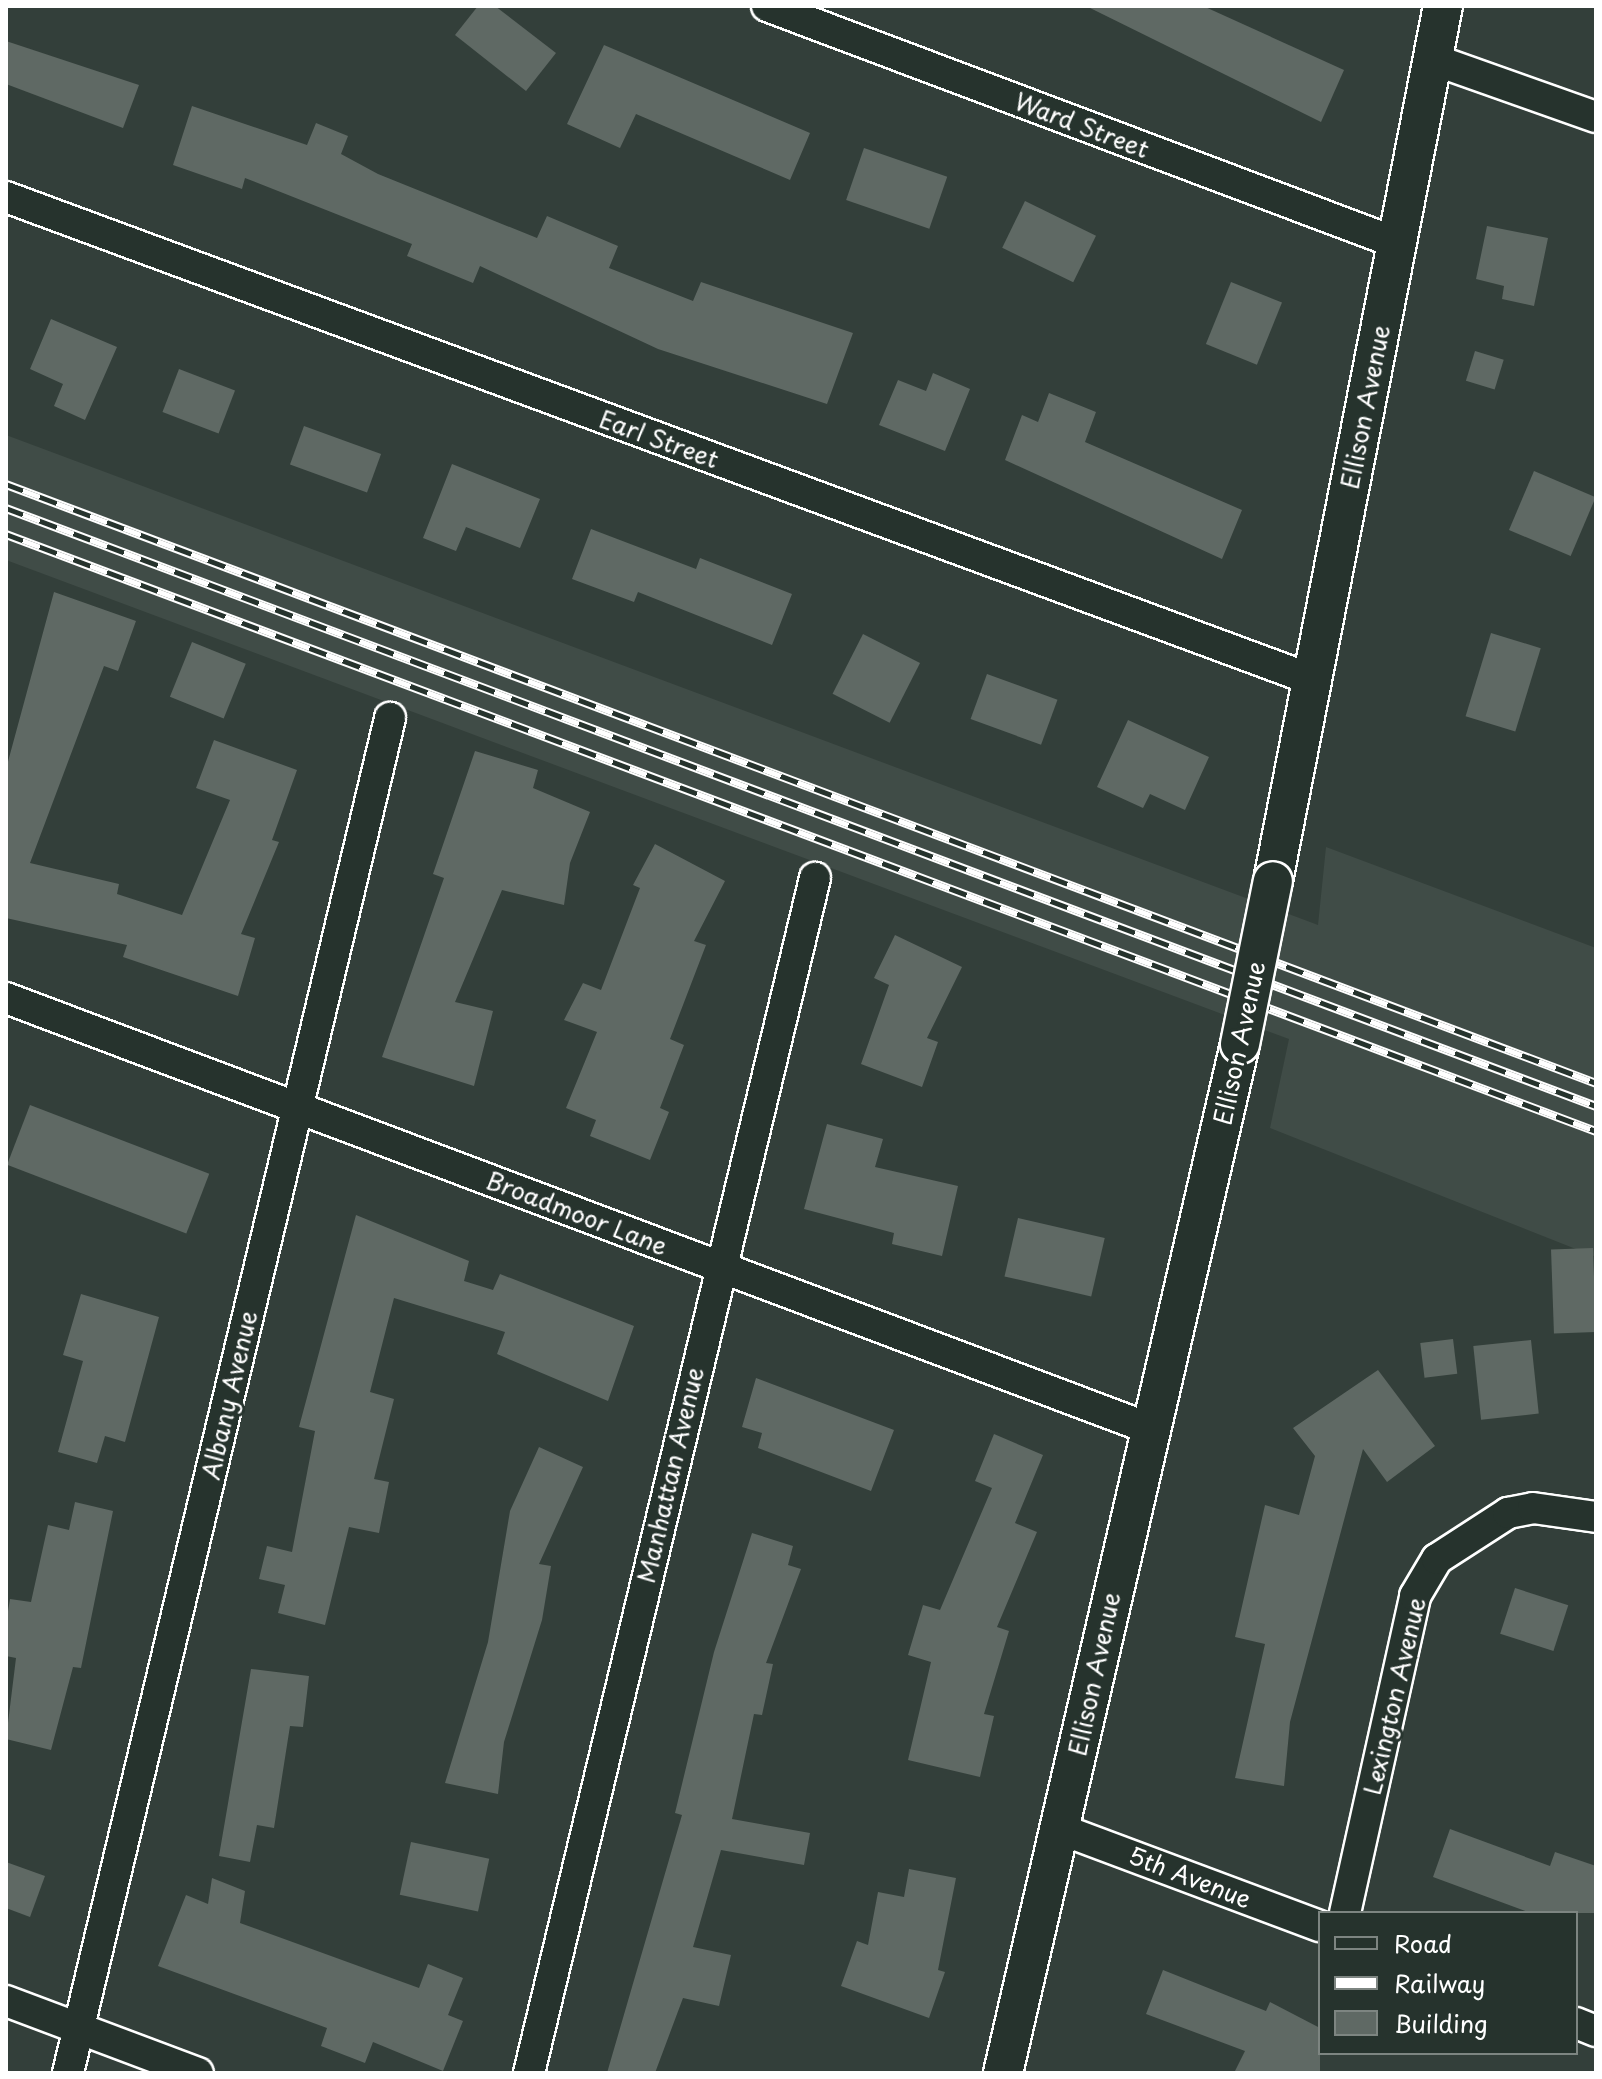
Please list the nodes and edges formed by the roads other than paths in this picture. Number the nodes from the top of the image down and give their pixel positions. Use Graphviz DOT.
graph roads {
  1 [pos="767,6"];
  2 [pos="1443,6"];
  3 [pos="1432,59"];
  4 [pos="1596,117"];
  5 [pos="6,197"];
  6 [pos="1397,243"];
  7 [pos="1313,680"];
  8 [pos="390,718"];
  9 [pos="815,878"];
  10 [pos="6,998"];
  11 [pos="297,1108"];
  12 [pos="720,1267"];
  13 [pos="1148,1428"];
  14 [pos="1596,1517"];
  15 [pos="1060,1829"];
  16 [pos="1345,1911"];
  17 [pos="1318,1925"];
  18 [pos="6,2001"];
  19 [pos="79,2028"];
  20 [pos="68,2073"];
  21 [pos="198,2073"];
  22 [pos="529,2073"];
  23 [pos="1003,2073"];
  1 -- 6 [label="street, Ward Street"];
  2 -- 3 [label="street, Ellison Avenue"];
  3 -- 4 [label="street"];
  3 -- 6 [label="street, Ellison Avenue"];
  5 -- 7 [label="street, Earl Street"];
  6 -- 7 [label="street, Ellison Avenue"];
  7 -- 13 [label="street, Ellison Avenue, bridge"];
  8 -- 11 [label="street, Albany Avenue"];
  9 -- 12 [label="street, Manhattan Avenue"];
  10 -- 11 [label="street, Broadmoor Lane"];
  11 -- 12 [label="street, Broadmoor Lane"];
  11 -- 19 [label="street, Albany Avenue"];
  12 -- 13 [label="street, Broadmoor Lane"];
  12 -- 22 [label="street, Manhattan Avenue"];
  13 -- 15 [label="street, Ellison Avenue"];
  14 -- 16 [label="street, Lexington Avenue"];
  15 -- 17 [label="street, 5th Avenue"];
  15 -- 23 [label="street, Ellison Avenue"];
  18 -- 19 [label="street"];
  19 -- 20 [label="street, Albany Avenue"];
  19 -- 21 [label="street"];
}
